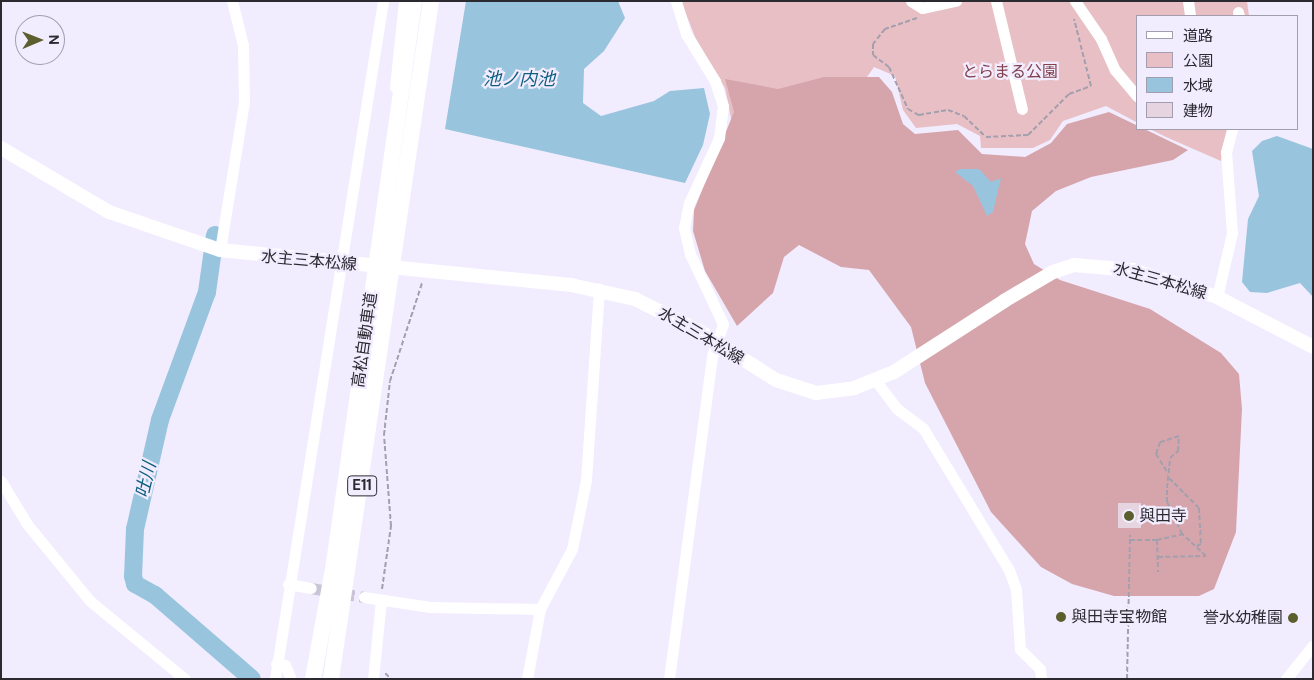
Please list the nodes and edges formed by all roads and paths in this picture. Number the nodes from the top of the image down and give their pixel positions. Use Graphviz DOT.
graph roads {
  1 [pos="232,1"];
  2 [pos="383,1"];
  3 [pos="404,1"];
  4 [pos="414,1"];
  5 [pos="431,1"];
  6 [pos="439,1"];
  7 [pos="676,1"];
  8 [pos="912,1"];
  9 [pos="956,1"];
  10 [pos="996,1"];
  11 [pos="1188,1"];
  12 [pos="1073,6"];
  13 [pos="922,8"];
  14 [pos="1190,15"];
  15 [pos="1136,96"];
  16 [pos="1022,109"];
  17 [pos="1232,130"];
  18 [pos="400,140"];
  19 [pos="1,148"];
  20 [pos="220,250"];
  21 [pos="341,263"];
  22 [pos="426,271"];
  23 [pos="599,288"];
  24 [pos="380,292"];
  25 [pos="1217,297"];
  26 [pos="717,344"];
  27 [pos="1313,347"];
  28 [pos="876,381"];
  29 [pos="1168,473"];
  30 [pos="1169,478"];
  31 [pos="1,481"];
  32 [pos="1182,534"];
  33 [pos="1130,535"];
  34 [pos="1130,540"];
  35 [pos="1157,540"];
  36 [pos="1195,548"];
  37 [pos="1158,557"];
  38 [pos="1158,572"];
  39 [pos="288,584"];
  40 [pos="311,588"];
  41 [pos="364,597"];
  42 [pos="381,600"];
  43 [pos="540,609"];
  44 [pos="1313,645"];
  45 [pos="276,664"];
  46 [pos="314,675"];
  47 [pos="185,679"];
  48 [pos="275,679"];
  49 [pos="290,679"];
  50 [pos="331,679"];
  51 [pos="373,679"];
  52 [pos="528,679"];
  53 [pos="669,679"];
  54 [pos="1041,679"];
  55 [pos="1127,679"];
  56 [pos="1286,679"];
  1 -- 20 [label="street"];
  2 -- 21 [label="street"];
  3 -- 18 [label="street"];
  4 -- 18 [label="highway, 高松自動車道 / E11"];
  5 -- 18 [label="highway, 高松自動車道 / E11"];
  6 -- 18 [label="street"];
  7 -- 26 [label="street"];
  8 -- 13 [label="street"];
  9 -- 13 [label="street"];
  10 -- 16 [label="street"];
  11 -- 14 [label="street"];
  12 -- 13 [label="path"];
  12 -- 15 [label="street"];
  17 -- 25 [label="street"];
  18 -- 24 [label="highway, 高松自動車道 / E11"];
  19 -- 20 [label="main road, 水主三本松線"];
  20 -- 21 [label="main road, 水主三本松線"];
  21 -- 22 [label="main road, 水主三本松線"];
  21 -- 39 [label="street"];
  22 -- 23 [label="main road, 水主三本松線"];
  22 -- 42 [label="path"];
  23 -- 26 [label="main road, 水主三本松線"];
  23 -- 43 [label="street"];
  24 -- 46 [label="highway, 高松自動車道 / E11"];
  24 -- 50 [label="highway, 高松自動車道 / E11"];
  25 -- 27 [label="main road, 水主三本松線"];
  25 -- 28 [label="main road, 水主三本松線"];
  26 -- 28 [label="main road, 水主三本松線"];
  26 -- 53 [label="street"];
  28 -- 54 [label="street"];
  29 -- 29 [label="path"];
  29 -- 30 [label="path"];
  30 -- 32 [label="path"];
  30 -- 36 [label="path"];
  31 -- 47 [label="street"];
  32 -- 35 [label="path"];
  32 -- 36 [label="path"];
  33 -- 34 [label="path"];
  34 -- 35 [label="path"];
  34 -- 55 [label="path"];
  35 -- 37 [label="path"];
  36 -- 37 [label="path"];
  37 -- 38 [label="path"];
  39 -- 40 [label="street"];
  39 -- 45 [label="street"];
  41 -- 42 [label="street"];
  42 -- 43 [label="street"];
  42 -- 51 [label="street"];
  43 -- 52 [label="street"];
  44 -- 56 [label="street"];
  45 -- 48 [label="street"];
  45 -- 49 [label="street"];
}
